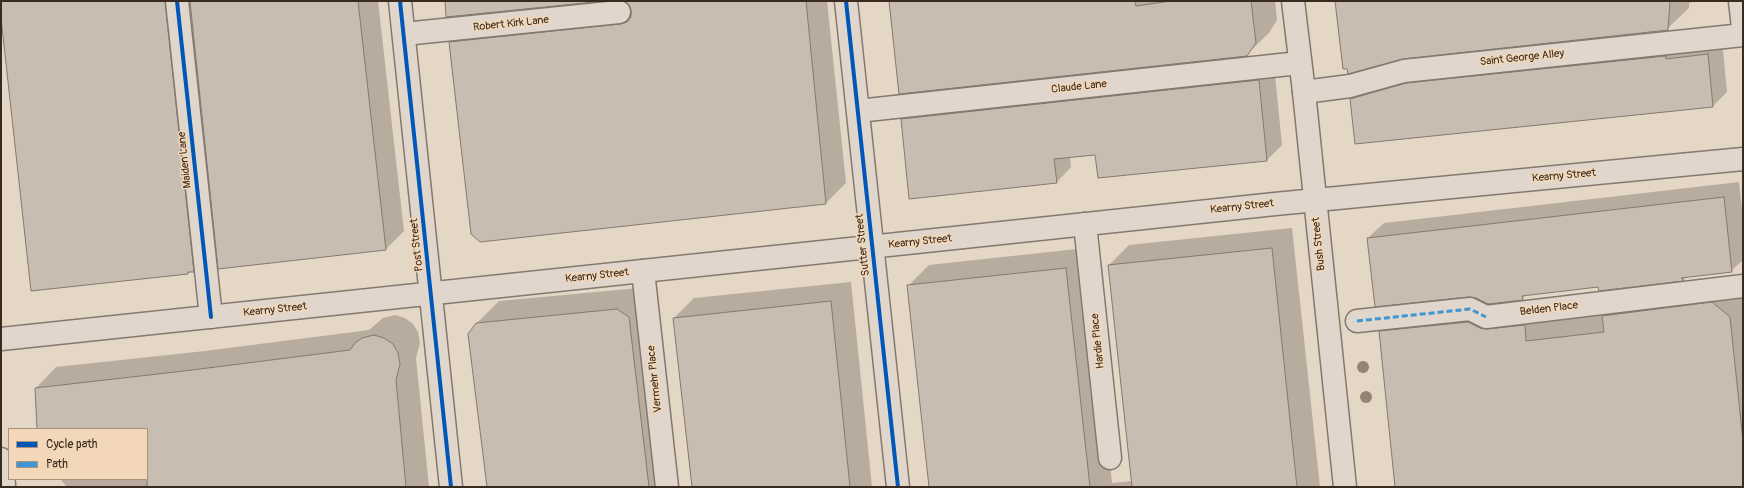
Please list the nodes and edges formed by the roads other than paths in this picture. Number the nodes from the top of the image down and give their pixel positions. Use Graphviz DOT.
graph roads {
  1 [pos="177,1"];
  2 [pos="400,1"];
  3 [pos="846,1"];
  4 [pos="1293,1"];
  5 [pos="1740,1"];
  6 [pos="619,12"];
  7 [pos="1743,28"];
  8 [pos="404,34"];
  9 [pos="1743,35"];
  10 [pos="1299,63"];
  11 [pos="1304,92"];
  12 [pos="858,111"];
  13 [pos="1743,159"];
  14 [pos="1314,200"];
  15 [pos="1085,224"];
  16 [pos="872,246"];
  17 [pos="643,271"];
  18 [pos="1743,286"];
  19 [pos="431,294"];
  20 [pos="211,317"];
  21 [pos="1357,321"];
  22 [pos="1,339"];
  23 [pos="1110,458"];
  24 [pos="1,459"];
  25 [pos="4,484"];
  26 [pos="451,487"];
  27 [pos="667,487"];
  28 [pos="898,487"];
  29 [pos="1346,487"];
  1 -- 20 [label="main road, Maiden Lane"];
  2 -- 8 [label="main road, Post Street"];
  3 -- 12 [label="main road, Sutter Street"];
  4 -- 10 [label="main road, Bush Street"];
  5 -- 7 [label="main road"];
  6 -- 8 [label="main road, Robert Kirk Lane"];
  8 -- 19 [label="main road, Post Street"];
  9 -- 11 [label="main road, Saint George Alley"];
  10 -- 11 [label="main road, Bush Street"];
  10 -- 12 [label="main road, Claude Lane"];
  11 -- 14 [label="main road, Bush Street"];
  12 -- 16 [label="main road, Sutter Street"];
  13 -- 14 [label="main road, Kearny Street"];
  14 -- 15 [label="main road, Kearny Street"];
  14 -- 29 [label="main road, Bush Street"];
  15 -- 16 [label="main road, Kearny Street"];
  15 -- 23 [label="main road, Hardie Place"];
  16 -- 17 [label="main road, Kearny Street"];
  16 -- 28 [label="main road, Sutter Street"];
  17 -- 19 [label="main road, Kearny Street"];
  17 -- 27 [label="main road, Vermehr Place"];
  18 -- 21 [label="main road, Belden Place"];
  19 -- 20 [label="main road, Kearny Street"];
  19 -- 26 [label="main road, Post Street"];
  20 -- 22 [label="main road, Kearny Street"];
  24 -- 25 [label="main road"];
}
